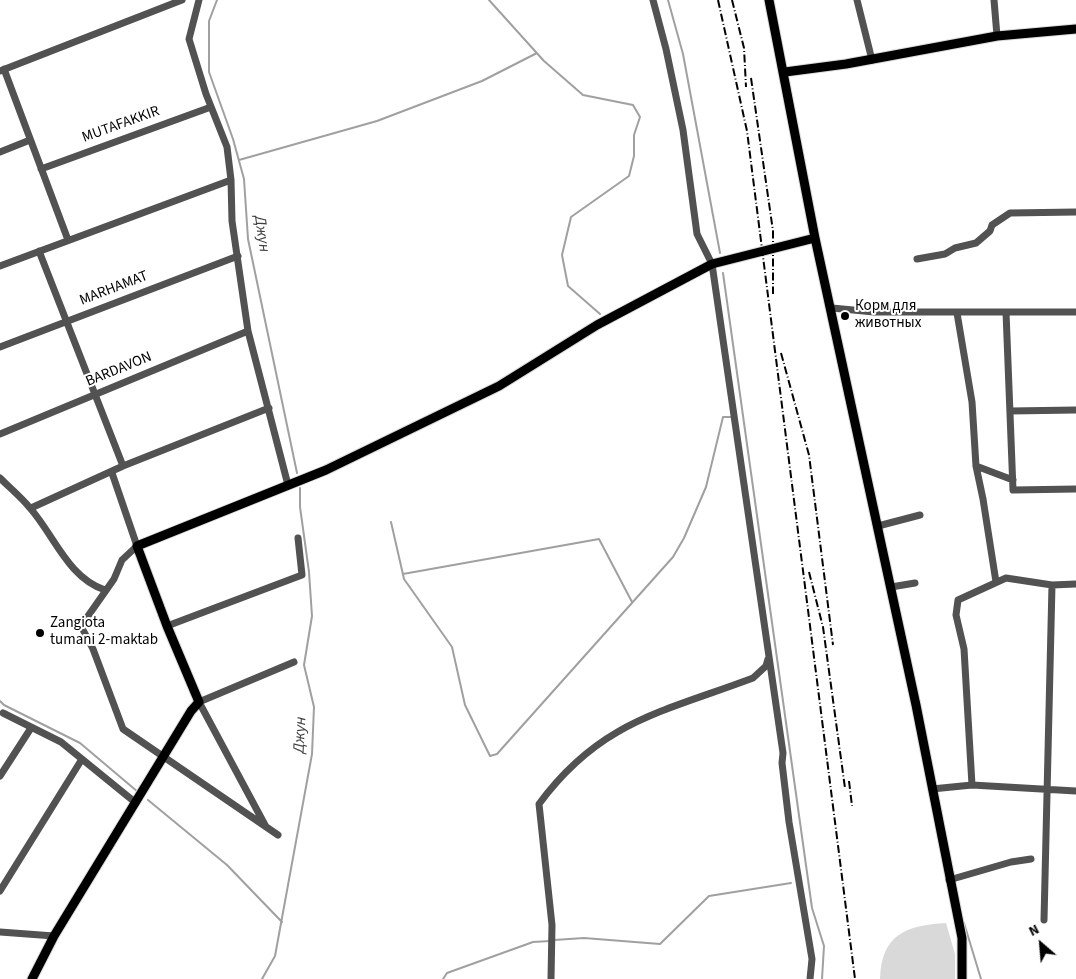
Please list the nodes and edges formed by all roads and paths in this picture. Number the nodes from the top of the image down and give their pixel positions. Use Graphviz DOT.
graph roads {
  1 [pos="182,0"];
  2 [pos="199,0"];
  3 [pos="653,0"];
  4 [pos="769,0"];
  5 [pos="857,0"];
  6 [pos="994,0"];
  7 [pos="1076,29"];
  8 [pos="997,36"];
  9 [pos="872,60"];
  10 [pos="2,70"];
  11 [pos="785,72"];
  12 [pos="211,107"];
  13 [pos="30,140"];
  14 [pos="0,152"];
  15 [pos="41,170"];
  16 [pos="231,180"];
  17 [pos="1076,212"];
  18 [pos="816,238"];
  19 [pos="68,240"];
  20 [pos="39,251"];
  21 [pos="238,256"];
  22 [pos="917,259"];
  23 [pos="712,264"];
  24 [pos="0,266"];
  25 [pos="832,308"];
  26 [pos="1006,312"];
  27 [pos="1076,312"];
  28 [pos="957,313"];
  29 [pos="65,322"];
  30 [pos="248,331"];
  31 [pos="0,347"];
  32 [pos="96,394"];
  33 [pos="269,408"];
  34 [pos="1076,410"];
  35 [pos="1010,411"];
  36 [pos="0,434"];
  37 [pos="123,466"];
  38 [pos="976,466"];
  39 [pos="112,473"];
  40 [pos="0,478"];
  41 [pos="1013,480"];
  42 [pos="288,484"];
  43 [pos="1076,489"];
  44 [pos="31,508"];
  45 [pos="920,515"];
  46 [pos="878,526"];
  47 [pos="298,538"];
  48 [pos="137,546"];
  49 [pos="915,582"];
  50 [pos="996,582"];
  51 [pos="1076,584"];
  52 [pos="1052,585"];
  53 [pos="891,587"];
  54 [pos="105,590"];
  55 [pos="167,626"];
  56 [pos="769,658"];
  57 [pos="294,662"];
  58 [pos="771,672"];
  59 [pos="753,678"];
  60 [pos="199,702"];
  61 [pos="3,713"];
  62 [pos="31,728"];
  63 [pos="164,756"];
  64 [pos="82,759"];
  65 [pos="0,776"];
  66 [pos="972,785"];
  67 [pos="932,789"];
  68 [pos="1047,791"];
  69 [pos="1076,791"];
  70 [pos="136,803"];
  71 [pos="266,827"];
  72 [pos="278,835"];
  73 [pos="1031,860"];
  74 [pos="949,880"];
  75 [pos="0,891"];
  76 [pos="1044,920"];
  77 [pos="0,932"];
  78 [pos="54,936"];
  79 [pos="32,979"];
  80 [pos="552,979"];
  81 [pos="810,979"];
  82 [pos="962,979"];
  1 -- 10 [label="street"];
  2 -- 12 [label="street"];
  3 -- 23 [label="street"];
  4 -- 11 [label="main road"];
  5 -- 9 [label="street"];
  6 -- 8 [label="street"];
  7 -- 8 [label="main road"];
  8 -- 9 [label="main road"];
  9 -- 11 [label="main road"];
  10 -- 13 [label="street"];
  11 -- 18 [label="main road"];
  12 -- 15 [label="street, MUTAFAKKIR"];
  12 -- 16 [label="street"];
  13 -- 14 [label="street"];
  13 -- 15 [label="street"];
  15 -- 19 [label="street"];
  16 -- 19 [label="street"];
  16 -- 21 [label="street"];
  17 -- 22 [label="street"];
  18 -- 23 [label="main road"];
  18 -- 25 [label="main road"];
  19 -- 20 [label="street"];
  20 -- 24 [label="street"];
  20 -- 29 [label="street"];
  21 -- 29 [label="street, MARHAMAT"];
  21 -- 30 [label="street"];
  23 -- 42 [label="main road"];
  23 -- 56 [label="street"];
  25 -- 28 [label="street"];
  25 -- 46 [label="main road"];
  26 -- 27 [label="street"];
  26 -- 28 [label="street"];
  26 -- 35 [label="street"];
  28 -- 38 [label="street"];
  29 -- 31 [label="street, MARHAMAT"];
  29 -- 32 [label="street"];
  30 -- 32 [label="street, BARDAVON"];
  30 -- 33 [label="street"];
  32 -- 36 [label="street, BARDAVON"];
  32 -- 37 [label="street"];
  33 -- 37 [label="street"];
  33 -- 42 [label="street"];
  34 -- 35 [label="street"];
  35 -- 41 [label="street"];
  37 -- 39 [label="street"];
  38 -- 41 [label="street"];
  38 -- 50 [label="street"];
  39 -- 44 [label="street"];
  39 -- 48 [label="street"];
  40 -- 44 [label="street"];
  41 -- 43 [label="street"];
  42 -- 48 [label="main road"];
  44 -- 54 [label="street"];
  45 -- 46 [label="street"];
  46 -- 53 [label="main road"];
  47 -- 55 [label="street"];
  48 -- 54 [label="street"];
  48 -- 55 [label="main road"];
  49 -- 53 [label="street"];
  50 -- 52 [label="street"];
  50 -- 66 [label="street"];
  51 -- 52 [label="street"];
  52 -- 68 [label="street"];
  53 -- 67 [label="main road"];
  54 -- 63 [label="street"];
  55 -- 60 [label="main road"];
  56 -- 58 [label="street"];
  56 -- 59 [label="street"];
  57 -- 60 [label="street"];
  58 -- 59 [label="street"];
  58 -- 81 [label="street"];
  59 -- 80 [label="street"];
  60 -- 63 [label="main road"];
  60 -- 71 [label="street"];
  61 -- 62 [label="street"];
  62 -- 64 [label="street"];
  62 -- 65 [label="street"];
  63 -- 70 [label="main road"];
  63 -- 71 [label="street"];
  64 -- 70 [label="street"];
  64 -- 75 [label="street"];
  66 -- 67 [label="street"];
  66 -- 68 [label="street"];
  67 -- 74 [label="main road"];
  68 -- 69 [label="street"];
  68 -- 76 [label="street"];
  70 -- 78 [label="main road"];
  71 -- 72 [label="street"];
  73 -- 74 [label="street"];
  74 -- 82 [label="main road"];
  77 -- 78 [label="street"];
  78 -- 79 [label="main road"];
}
